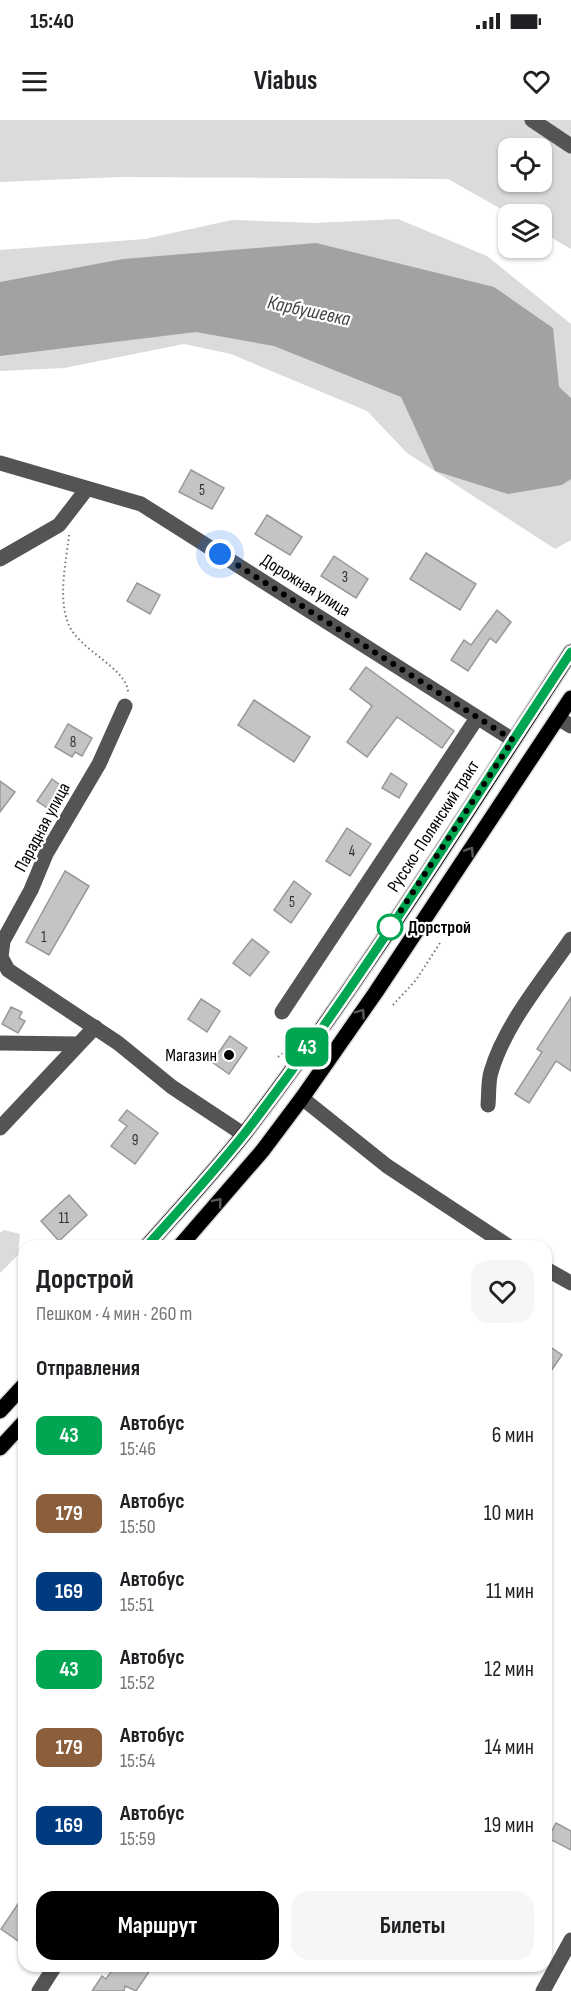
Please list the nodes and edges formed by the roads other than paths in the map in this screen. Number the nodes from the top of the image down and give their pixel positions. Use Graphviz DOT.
graph roads {
  1 [pos="532,120"];
  2 [pos="571,146"];
  3 [pos="0,463"];
  4 [pos="86,490"];
  5 [pos="0,559"];
  6 [pos="571,652"];
  7 [pos="571,698"];
  8 [pos="125,706"];
  9 [pos="477,718"];
  10 [pos="565,722"];
  11 [pos="513,740"];
  12 [pos="6,919"];
  13 [pos="571,939"];
  14 [pos="282,1012"];
  15 [pos="95,1027"];
  16 [pos="0,1043"];
  17 [pos="78,1044"];
  18 [pos="302,1098"];
  19 [pos="488,1105"];
  20 [pos="0,1128"];
  21 [pos="243,1134"];
  22 [pos="152,1240"];
  23 [pos="185,1240"];
  24 [pos="499,1240"];
  25 [pos="552,1272"];
  26 [pos="571,1283"];
  27 [pos="18,1392"];
  28 [pos="0,1411"];
  29 [pos="18,1428"];
  30 [pos="0,1448"];
  31 [pos="571,1940"];
  32 [pos="51,1972"];
  33 [pos="39,1991"];
  34 [pos="543,1991"];
  1 -- 2 [label="street"];
  3 -- 4 [label="street, Дорожная улица"];
  4 -- 5 [label="street"];
  4 -- 9 [label="street, Дорожная улица"];
  6 -- 11 [label="main road, Русско-Полянский тракт"];
  7 -- 10 [label="main road"];
  8 -- 12 [label="street, Парадная улица"];
  9 -- 11 [label="street, Дорожная улица"];
  9 -- 14 [label="street"];
  18 -- 10 [label="main road, one-way"];
  11 -- 21 [label="main road, Русско-Полянский тракт"];
  12 -- 15 [label="street, Парадная улица"];
  13 -- 19 [label="street"];
  15 -- 17 [label="street"];
  15 -- 21 [label="street, Парадная улица"];
  16 -- 17 [label="street"];
  17 -- 20 [label="street"];
  23 -- 18 [label="main road, one-way"];
  18 -- 24 [label="street"];
  21 -- 22 [label="main road, Русско-Полянский тракт"];
  25 -- 26 [label="street"];
  27 -- 28 [label="main road"];
  29 -- 30 [label="main road"];
  31 -- 34 [label="street"];
  32 -- 33 [label="street"];
}
